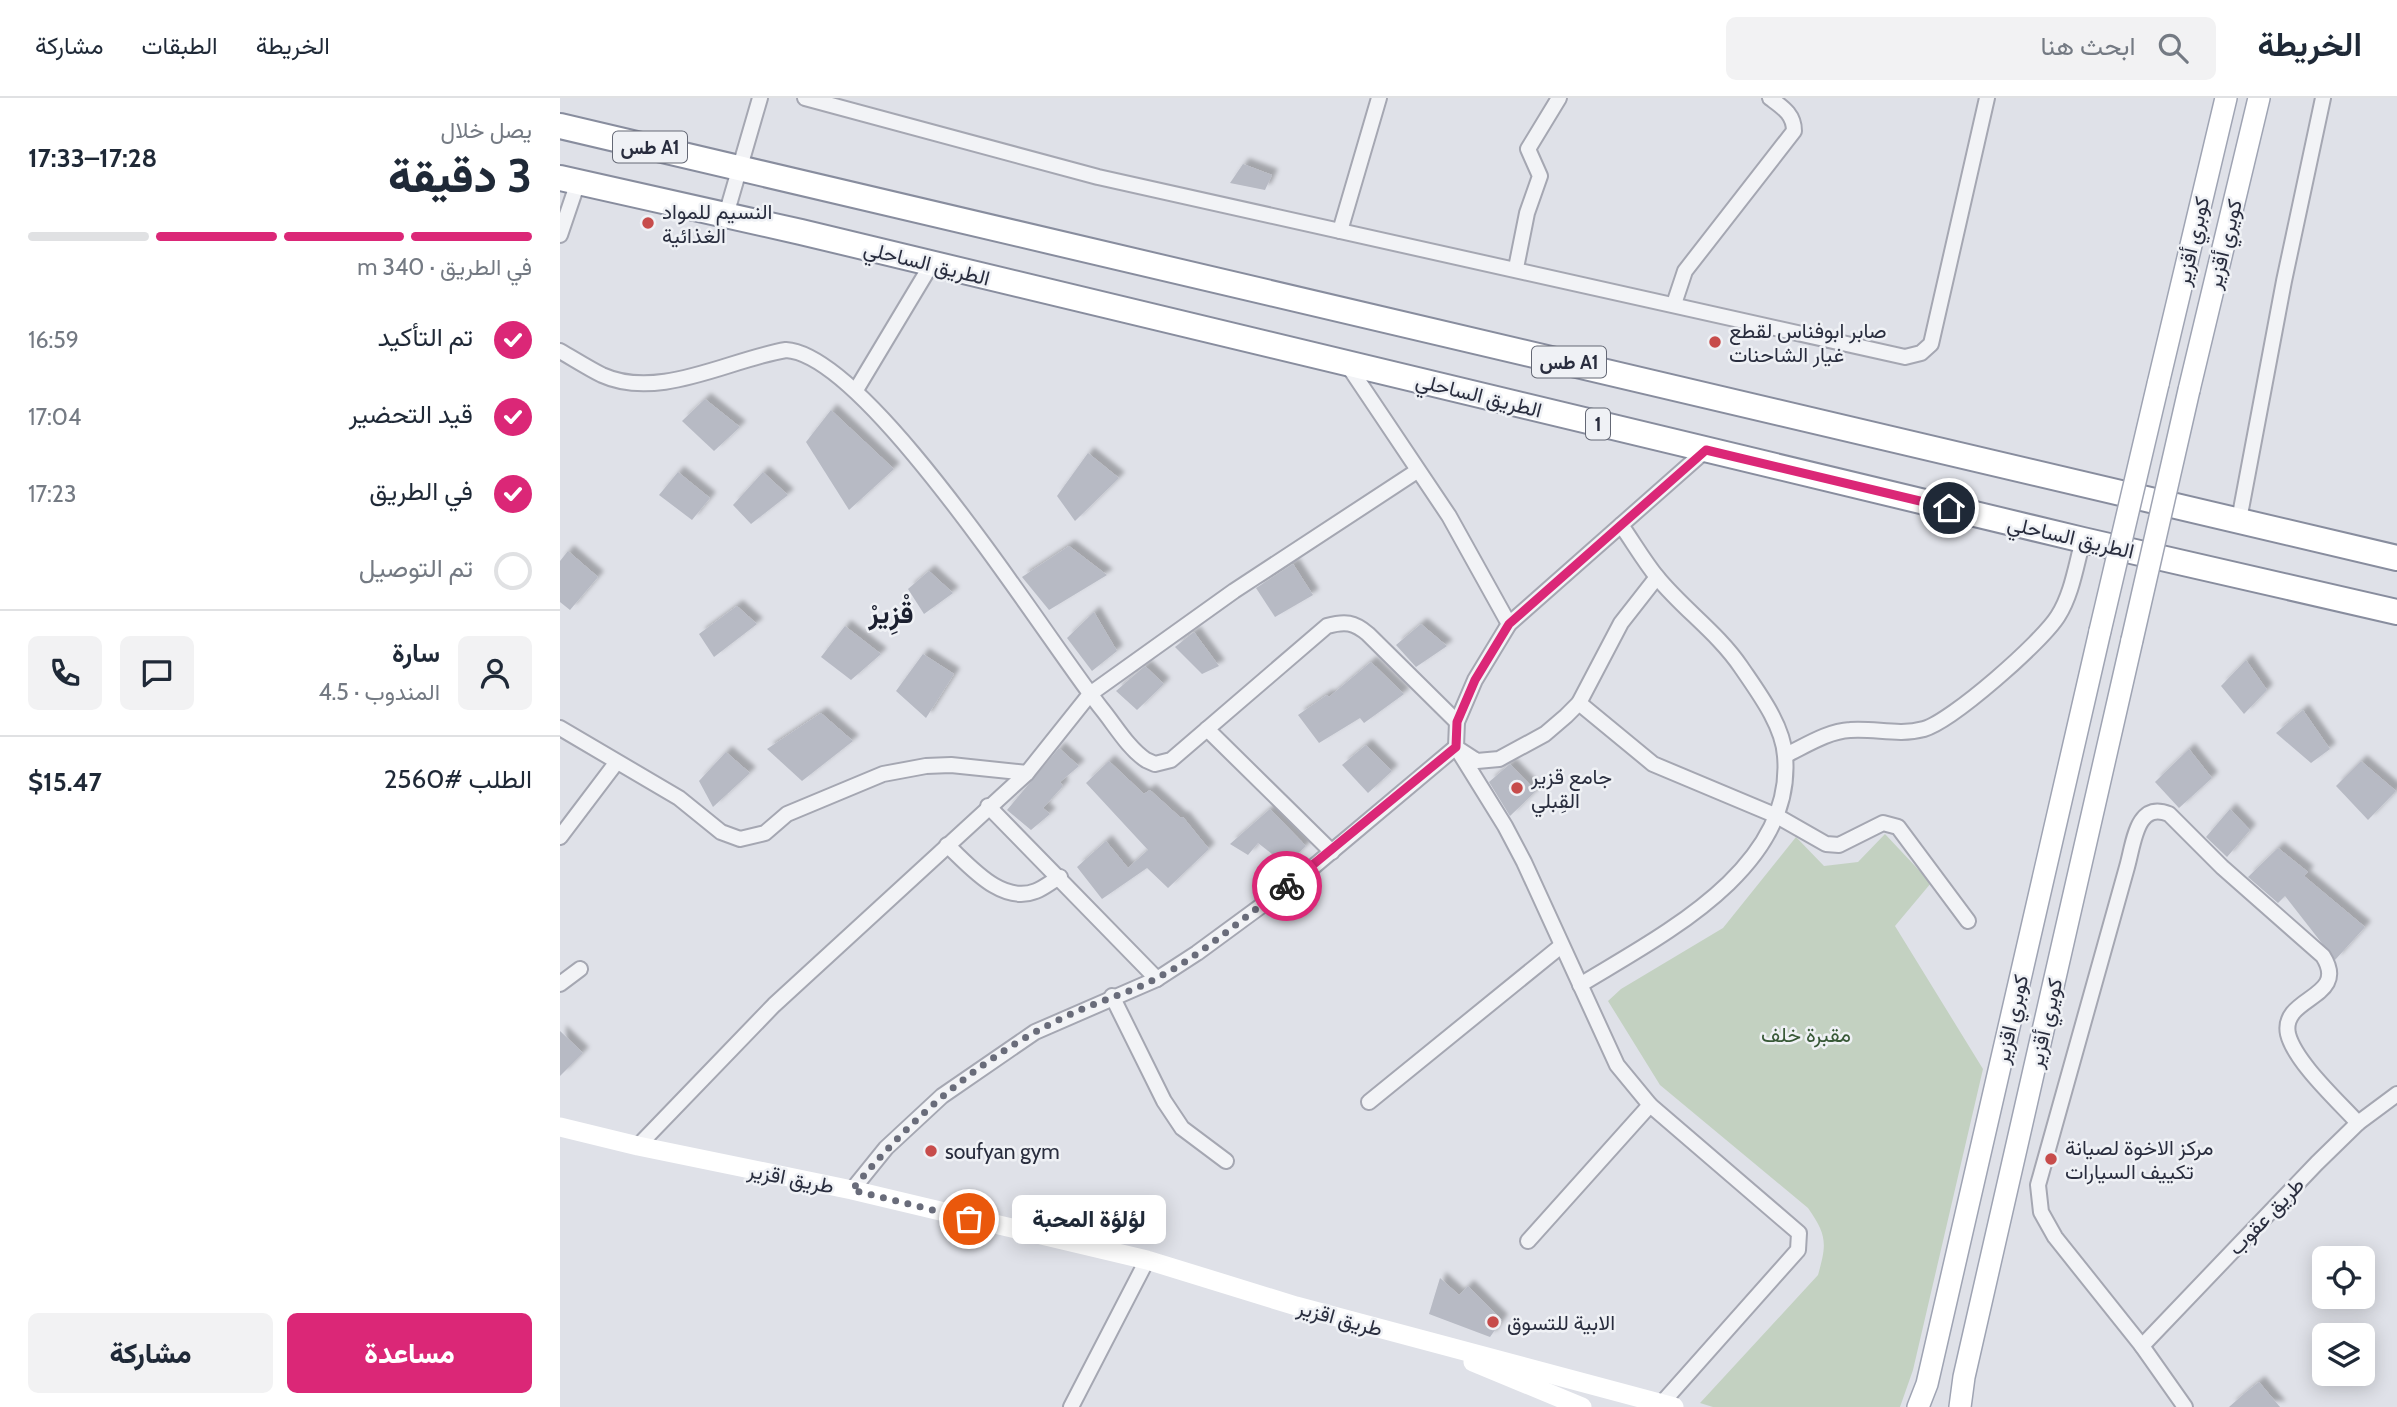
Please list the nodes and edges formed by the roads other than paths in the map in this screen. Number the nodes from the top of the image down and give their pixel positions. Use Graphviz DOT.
graph roads {
  1 [pos="760,98"];
  2 [pos="805,98"];
  3 [pos="1379,98"];
  4 [pos="1559,98"];
  5 [pos="1770,98"];
  6 [pos="1986,98"];
  7 [pos="2227,98"];
  8 [pos="2259,98"];
  9 [pos="2323,98"];
  10 [pos="560,126"];
  11 [pos="740,167"];
  12 [pos="569,180"];
  13 [pos="726,215"];
  14 [pos="1339,231"];
  15 [pos="560,236"];
  16 [pos="931,265"];
  17 [pos="1516,268"];
  18 [pos="1674,304"];
  19 [pos="560,351"];
  20 [pos="1346,363"];
  21 [pos="856,390"];
  22 [pos="1706,450"];
  23 [pos="1417,471"];
  24 [pos="2239,520"];
  25 [pos="1621,525"];
  26 [pos="2084,540"];
  27 [pos="2397,558"];
  28 [pos="1657,577"];
  29 [pos="2397,611"];
  30 [pos="1509,624"];
  31 [pos="2100,631"];
  32 [pos="1090,694"];
  33 [pos="1579,703"];
  34 [pos="1457,722"];
  35 [pos="560,727"];
  36 [pos="1207,729"];
  37 [pos="1456,747"];
  38 [pos="1786,755"];
  39 [pos="616,763"];
  40 [pos="1027,773"];
  41 [pos="988,806"];
  42 [pos="1777,816"];
  43 [pos="560,838"];
  44 [pos="947,845"];
  45 [pos="1332,852"];
  46 [pos="1060,877"];
  47 [pos="1968,921"];
  48 [pos="1560,946"];
  49 [pos="580,969"];
  50 [pos="1157,979"];
  51 [pos="560,985"];
  52 [pos="1580,985"];
  53 [pos="1112,996"];
  54 [pos="2396,1096"];
  55 [pos="1369,1102"];
  56 [pos="1650,1105"];
  57 [pos="2358,1123"];
  58 [pos="560,1127"];
  59 [pos="638,1146"];
  60 [pos="1226,1161"];
  61 [pos="852,1190"];
  62 [pos="1528,1241"];
  63 [pos="1147,1260"];
  64 [pos="1427,1342"];
  65 [pos="2141,1346"];
  66 [pos="1668,1405"];
  67 [pos="1070,1407"];
  68 [pos="1582,1407"];
  69 [pos="1918,1407"];
  70 [pos="1960,1407"];
  71 [pos="2185,1407"];
  1 -- 11 [label="street"];
  2 -- 14 [label="street"];
  3 -- 14 [label="street"];
  4 -- 17 [label="street"];
  5 -- 18 [label="street"];
  6 -- 18 [label="street"];
  7 -- 31 [label="main road, كوبري أقزير, bridge"];
  8 -- 70 [label="main road, كويري أقزير, bridge"];
  9 -- 24 [label="street"];
  10 -- 11 [label="highway, طس A1"];
  11 -- 13 [label="street"];
  11 -- 24 [label="highway, طس A1"];
  12 -- 13 [label="highway, الطريق الساحلي / 1"];
  12 -- 15 [label="street"];
  13 -- 16 [label="highway, الطريق الساحلي / 1"];
  14 -- 17 [label="street"];
  16 -- 20 [label="highway, الطريق الساحلي / 1"];
  16 -- 21 [label="street"];
  17 -- 18 [label="street"];
  19 -- 21 [label="street"];
  20 -- 22 [label="highway, الطريق الساحلي / 1"];
  20 -- 23 [label="street"];
  21 -- 32 [label="street"];
  22 -- 25 [label="street"];
  22 -- 26 [label="highway, الطريق الساحلي / 1"];
  23 -- 30 [label="street"];
  23 -- 32 [label="street"];
  24 -- 27 [label="highway, طس A1"];
  25 -- 28 [label="street"];
  25 -- 30 [label="street"];
  26 -- 29 [label="highway, الطريق الساحلي / 1"];
  26 -- 38 [label="street"];
  28 -- 33 [label="street"];
  28 -- 38 [label="street"];
  30 -- 34 [label="street"];
  31 -- 69 [label="main road, كوبري اقزير"];
  32 -- 36 [label="street"];
  32 -- 40 [label="street"];
  33 -- 37 [label="street"];
  33 -- 42 [label="street"];
  34 -- 36 [label="street"];
  34 -- 37 [label="street"];
  35 -- 39 [label="street"];
  36 -- 45 [label="street"];
  37 -- 45 [label="street"];
  37 -- 48 [label="street"];
  38 -- 42 [label="street"];
  39 -- 40 [label="street"];
  39 -- 43 [label="street"];
  40 -- 41 [label="street"];
  41 -- 44 [label="street"];
  41 -- 46 [label="street"];
  42 -- 47 [label="street"];
  42 -- 52 [label="street"];
  44 -- 46 [label="street"];
  44 -- 59 [label="street"];
  45 -- 50 [label="street"];
  46 -- 50 [label="street"];
  48 -- 52 [label="street"];
  48 -- 55 [label="street"];
  49 -- 51 [label="street"];
  50 -- 53 [label="street"];
  52 -- 56 [label="street"];
  53 -- 60 [label="street"];
  53 -- 61 [label="street"];
  54 -- 57 [label="street, طريق عقوب"];
  56 -- 62 [label="street"];
  56 -- 66 [label="street"];
  57 -- 65 [label="street, طريق عقوب"];
  57 -- 65 [label="street"];
  58 -- 59 [label="street, طريق اقزير"];
  59 -- 61 [label="street, طريق اقزير"];
  61 -- 63 [label="street, طريق اقزير"];
  63 -- 64 [label="street, طريق اقزير"];
  63 -- 67 [label="street"];
  64 -- 66 [label="street, طريق اقزير"];
  64 -- 68 [label="street, طريق اقزير"];
  65 -- 71 [label="street"];
}
